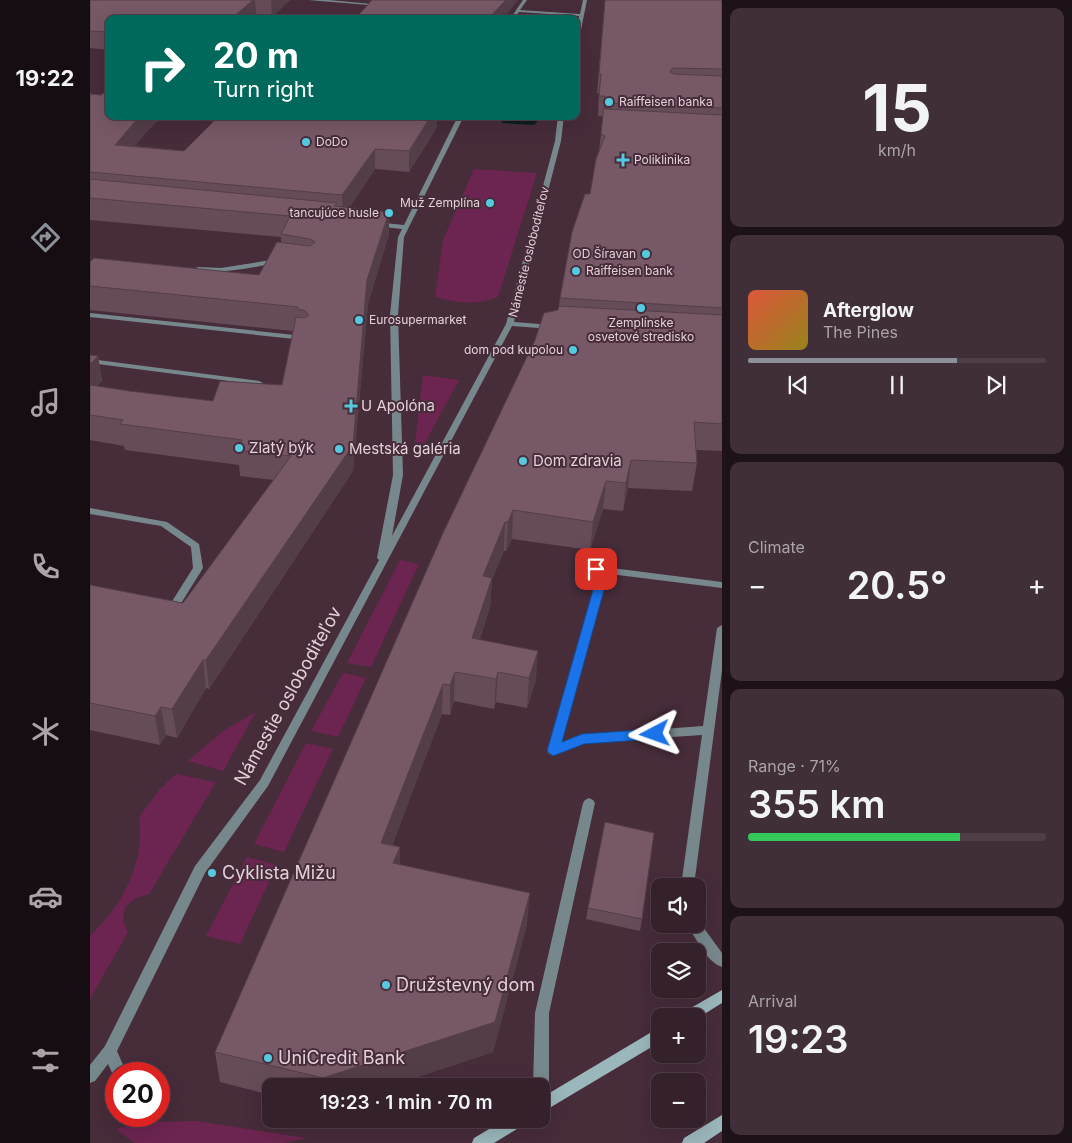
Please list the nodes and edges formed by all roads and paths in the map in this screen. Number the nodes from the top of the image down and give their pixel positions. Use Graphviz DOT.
graph roads {
  1 [pos="310,0"];
  2 [pos="525,0"];
  3 [pos="586,0"];
  4 [pos="387,6"];
  5 [pos="517,11"];
  6 [pos="514,15"];
  7 [pos="582,15"];
  8 [pos="580,25"];
  9 [pos="459,120"];
  10 [pos="561,120"];
  11 [pos="368,223"];
  12 [pos="406,227"];
  13 [pos="288,261"];
  14 [pos="188,269"];
  15 [pos="90,315"];
  16 [pos="510,324"];
  17 [pos="558,327"];
  18 [pos="304,338"];
  19 [pos="90,361"];
  20 [pos="259,383"];
  21 [pos="90,511"];
  22 [pos="380,566"];
  23 [pos="722,585"];
  24 [pos="171,610"];
  25 [pos="722,628"];
  26 [pos="721,655"];
  27 [pos="710,730"];
  28 [pos="589,803"];
  29 [pos="689,878"];
  30 [pos="700,933"];
  31 [pos="722,961"];
  32 [pos="722,996"];
  33 [pos="702,1008"];
  34 [pos="651,1039"];
  35 [pos="110,1051"];
  36 [pos="115,1062"];
  37 [pos="90,1076"];
  38 [pos="541,1078"];
  39 [pos="550,1101"];
  40 [pos="722,1122"];
  41 [pos="505,1128"];
  42 [pos="480,1143"];
  43 [pos="690,1143"];
  1 -- 4 [label="street"];
  2 -- 5 [label="street"];
  3 -- 7 [label="street"];
  5 -- 6 [label="street"];
  5 -- 7 [label="street"];
  7 -- 8 [label="street"];
  9 -- 12 [label="street, Námestie osloboditeľov"];
  10 -- 16 [label="street, Námestie osloboditeľov"];
  11 -- 12 [label="street"];
  12 -- 22 [label="street, Námestie osloboditeľov"];
  13 -- 14 [label="street"];
  15 -- 18 [label="street"];
  16 -- 17 [label="street"];
  16 -- 22 [label="street, Námestie osloboditeľov"];
  19 -- 20 [label="street"];
  21 -- 24 [label="street"];
  22 -- 35 [label="street, Námestie osloboditeľov"];
  23 -- 27 [label="street"];
  25 -- 26 [label="street"];
  26 -- 27 [label="street"];
  27 -- 29 [label="street"];
  28 -- 38 [label="street"];
  30 -- 31 [label="street"];
  32 -- 33 [label="street"];
  34 -- 39 [label="street"];
  35 -- 36 [label="street"];
  35 -- 37 [label="street, Námestie osloboditeľov"];
  40 -- 43 [label="street"];
  41 -- 42 [label="street"];
}
